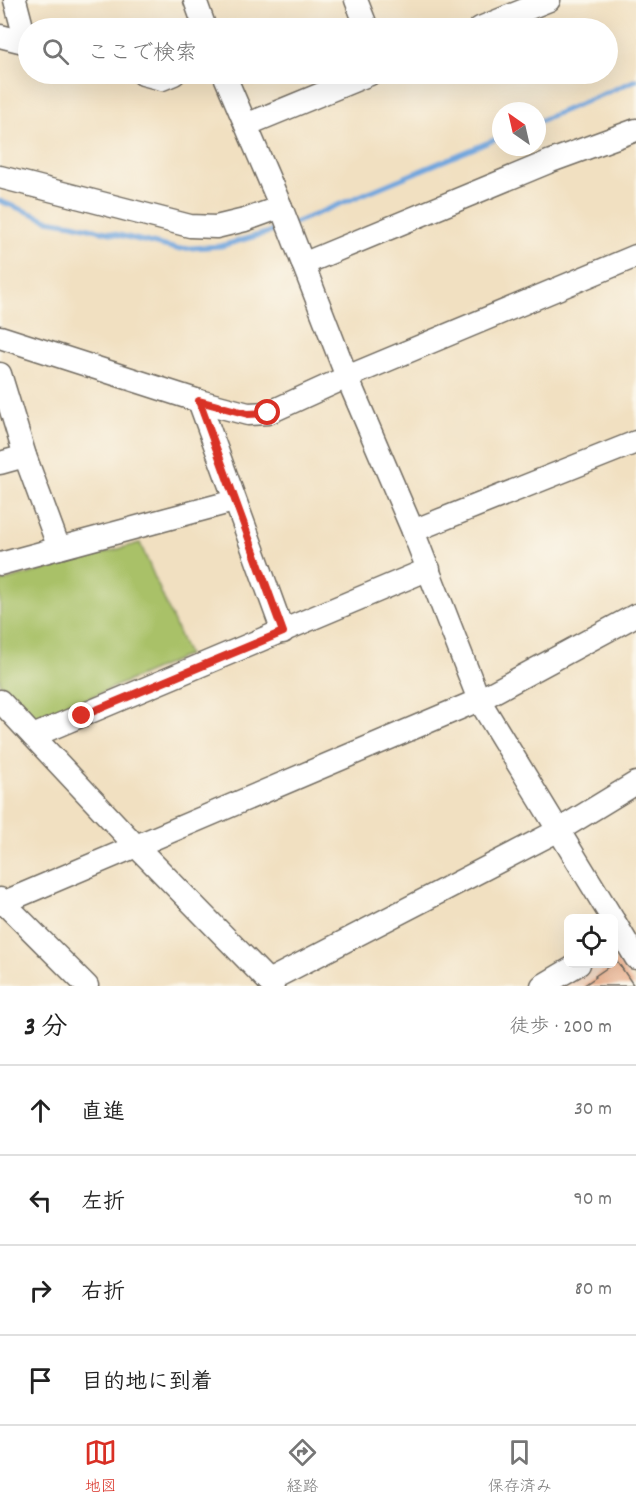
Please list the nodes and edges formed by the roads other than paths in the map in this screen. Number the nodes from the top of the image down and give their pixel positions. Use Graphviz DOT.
graph roads {
  1 [pos="15,0"];
  2 [pos="195,0"];
  3 [pos="356,0"];
  4 [pos="549,0"];
  5 [pos="20,18"];
  6 [pos="201,18"];
  7 [pos="363,18"];
  8 [pos="505,18"];
  9 [pos="0,36"];
  10 [pos="18,41"];
  11 [pos="228,84"];
  12 [pos="346,84"];
  13 [pos="246,125"];
  14 [pos="636,130"];
  15 [pos="0,177"];
  16 [pos="281,207"];
  17 [pos="636,256"];
  18 [pos="303,264"];
  19 [pos="0,337"];
  20 [pos="0,374"];
  21 [pos="347,376"];
  22 [pos="199,401"];
  23 [pos="636,442"];
  24 [pos="25,456"];
  25 [pos="0,464"];
  26 [pos="234,501"];
  27 [pos="413,531"];
  28 [pos="58,548"];
  29 [pos="0,564"];
  30 [pos="429,569"];
  31 [pos="636,615"];
  32 [pos="283,632"];
  33 [pos="479,700"];
  34 [pos="0,702"];
  35 [pos="33,736"];
  36 [pos="636,783"];
  37 [pos="558,830"];
  38 [pos="136,846"];
  39 [pos="1,902"];
  40 [pos="620,929"];
  41 [pos="636,958"];
  42 [pos="571,968"];
  43 [pos="270,983"];
  44 [pos="87,986"];
  45 [pos="542,986"];
  1 -- 5 [label="street"];
  2 -- 6 [label="street"];
  3 -- 7 [label="street"];
  4 -- 8 [label="street"];
  9 -- 10 [label="street"];
  11 -- 13 [label="street"];
  12 -- 13 [label="street"];
  13 -- 16 [label="street"];
  14 -- 18 [label="street"];
  15 -- 16 [label="street"];
  16 -- 18 [label="street"];
  17 -- 21 [label="street"];
  18 -- 21 [label="street"];
  19 -- 22 [label="street"];
  20 -- 24 [label="street"];
  21 -- 22 [label="street"];
  21 -- 27 [label="street"];
  22 -- 26 [label="street"];
  23 -- 27 [label="street"];
  24 -- 25 [label="street"];
  24 -- 28 [label="street"];
  26 -- 28 [label="street"];
  26 -- 32 [label="street"];
  27 -- 30 [label="street"];
  28 -- 29 [label="street"];
  30 -- 32 [label="street"];
  30 -- 33 [label="street"];
  31 -- 33 [label="street"];
  32 -- 35 [label="street"];
  33 -- 37 [label="street"];
  33 -- 38 [label="street"];
  34 -- 35 [label="street"];
  35 -- 38 [label="street"];
  36 -- 37 [label="street"];
  37 -- 40 [label="street"];
  37 -- 43 [label="street"];
  38 -- 39 [label="street"];
  38 -- 43 [label="street"];
  39 -- 44 [label="street"];
  40 -- 41 [label="street"];
  42 -- 45 [label="street"];
}
